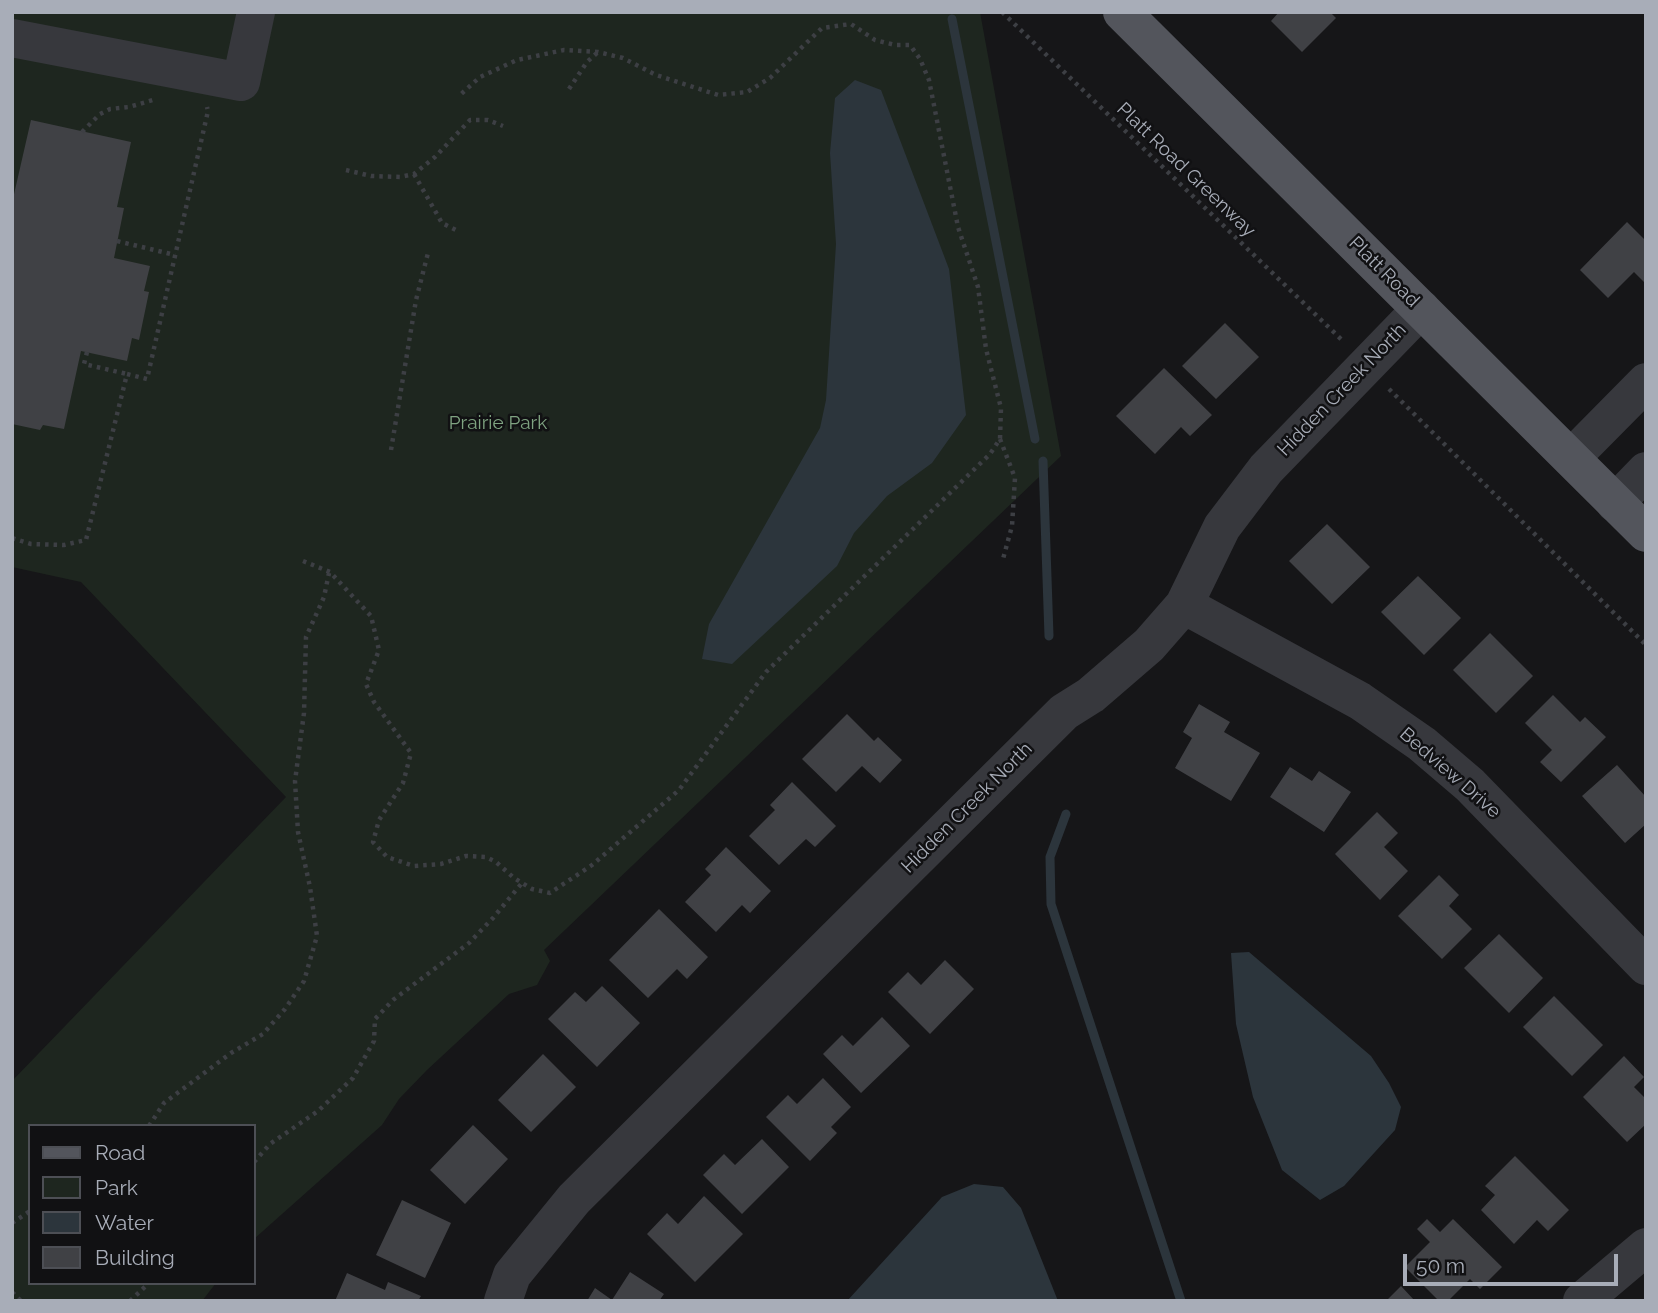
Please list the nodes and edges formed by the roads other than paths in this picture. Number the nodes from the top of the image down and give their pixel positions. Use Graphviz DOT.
graph roads {
  1 [pos="257,12"];
  2 [pos="1122,12"];
  3 [pos="12,38"];
  4 [pos="1422,309"];
  5 [pos="1646,382"];
  6 [pos="1571,458"];
  7 [pos="1646,471"];
  8 [pos="1615,503"];
  9 [pos="1646,533"];
  10 [pos="1184,605"];
  11 [pos="1646,966"];
  12 [pos="1646,1247"];
  13 [pos="503,1301"];
  14 [pos="1582,1301"];
  1 -- 3 [label="street"];
  2 -- 4 [label="main road, Platt Road"];
  4 -- 6 [label="main road, Platt Road"];
  4 -- 10 [label="street, Hidden Creek North"];
  5 -- 6 [label="street"];
  6 -- 8 [label="main road, Platt Road"];
  7 -- 8 [label="street"];
  8 -- 9 [label="main road, Platt Road"];
  10 -- 11 [label="street, Bedview Drive"];
  10 -- 13 [label="street, Hidden Creek North"];
  12 -- 14 [label="street"];
}
